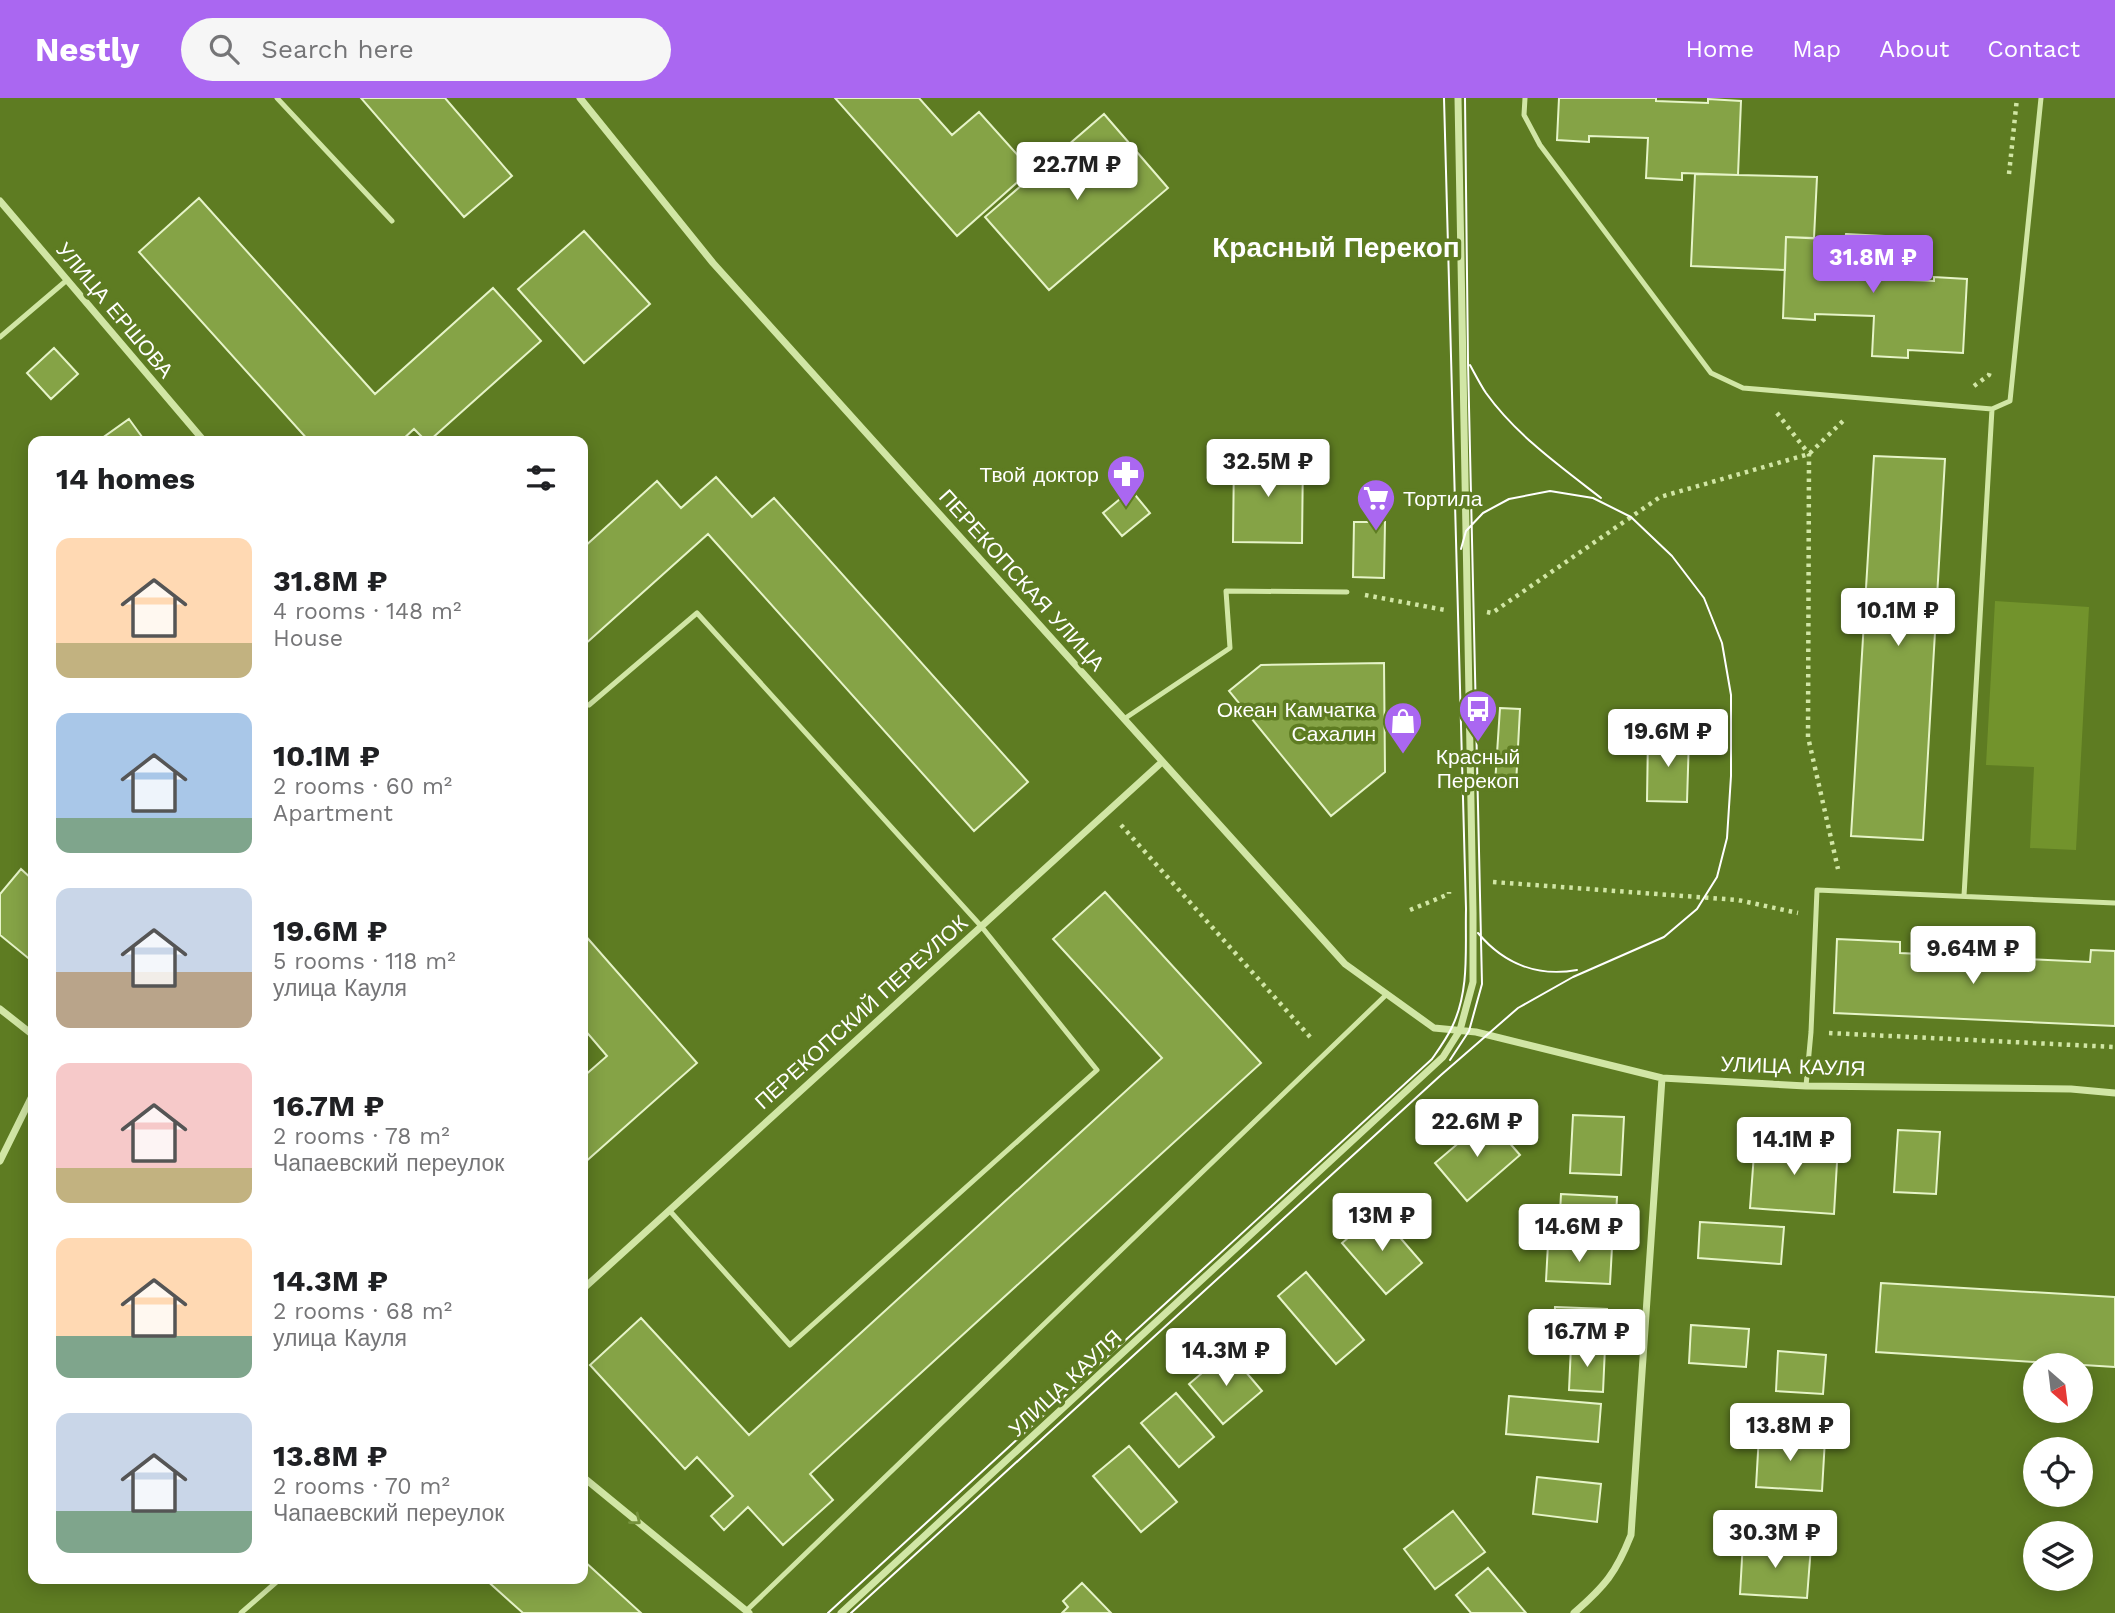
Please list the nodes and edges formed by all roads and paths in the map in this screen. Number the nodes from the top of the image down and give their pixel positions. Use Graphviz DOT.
graph roads {
  1 [pos="277,98"];
  2 [pos="580,98"];
  3 [pos="1458,98"];
  4 [pos="1525,98"];
  5 [pos="2017,98"];
  6 [pos="2041,98"];
  7 [pos="2008,181"];
  8 [pos="0,201"];
  9 [pos="392,221"];
  10 [pos="67,280"];
  11 [pos="0,337"];
  12 [pos="1991,361"];
  13 [pos="1971,388"];
  14 [pos="1759,389"];
  15 [pos="1866,398"];
  16 [pos="1992,409"];
  17 [pos="200,436"];
  18 [pos="1809,454"];
  19 [pos="1348,592"];
  20 [pos="1445,609"];
  21 [pos="1468,611"];
  22 [pos="1445,622"];
  23 [pos="589,705"];
  24 [pos="1124,719"];
  25 [pos="1162,762"];
  26 [pos="1108,811"];
  27 [pos="1449,881"];
  28 [pos="1492,882"];
  29 [pos="1843,891"];
  30 [pos="1964,896"];
  31 [pos="2115,903"];
  32 [pos="1410,910"];
  33 [pos="1816,917"];
  34 [pos="981,926"];
  35 [pos="1387,994"];
  36 [pos="0,1009"];
  37 [pos="1460,1030"];
  38 [pos="28,1031"];
  39 [pos="1476,1032"];
  40 [pos="1811,1032"];
  41 [pos="2115,1047"];
  42 [pos="1326,1054"];
  43 [pos="1662,1079"];
  44 [pos="1806,1086"];
  45 [pos="2115,1093"];
  46 [pos="28,1104"];
  47 [pos="0,1161"];
  48 [pos="668,1210"];
  49 [pos="588,1284"];
  50 [pos="588,1481"];
  51 [pos="274,1584"];
  52 [pos="748,1612"];
  53 [pos="242,1613"];
  54 [pos="841,1613"];
  55 [pos="1574,1613"];
  1 -- 9 [label="lane"];
  2 -- 24 [label="street, ПЕРЕКОПСКАЯ УЛИЦА"];
  3 -- 21 [label="street, УЛИЦА КАУЛЯ"];
  4 -- 14 [label="lane"];
  5 -- 7 [label="path"];
  6 -- 16 [label="lane"];
  8 -- 10 [label="street, УЛИЦА ЕРШОВА"];
  10 -- 11 [label="lane"];
  10 -- 17 [label="street, УЛИЦА ЕРШОВА"];
  12 -- 13 [label="path"];
  14 -- 15 [label="lane"];
  14 -- 18 [label="path"];
  15 -- 16 [label="lane"];
  15 -- 18 [label="path"];
  16 -- 30 [label="lane"];
  18 -- 21 [label="path"];
  18 -- 29 [label="path"];
  19 -- 20 [label="path"];
  19 -- 24 [label="lane"];
  20 -- 21 [label="path"];
  20 -- 22 [label="path"];
  21 -- 37 [label="street, УЛИЦА КАУЛЯ"];
  23 -- 34 [label="lane"];
  24 -- 25 [label="street, ПЕРЕКОПСКАЯ УЛИЦА"];
  25 -- 26 [label="street, ПЕРЕКОПСКИЙ ПЕРЕУЛОК"];
  25 -- 35 [label="street, ПЕРЕКОПСКАЯ УЛИЦА"];
  26 -- 34 [label="street, ПЕРЕКОПСКИЙ ПЕРЕУЛОК"];
  26 -- 42 [label="path"];
  27 -- 32 [label="path"];
  28 -- 33 [label="path"];
  29 -- 30 [label="lane"];
  29 -- 33 [label="lane"];
  30 -- 31 [label="lane"];
  33 -- 40 [label="lane"];
  34 -- 48 [label="street, ПЕРЕКОПСКИЙ ПЕРЕУЛОК"];
  34 -- 48 [label="lane"];
  35 -- 37 [label="street, ПЕРЕКОПСКАЯ УЛИЦА"];
  35 -- 42 [label="lane"];
  36 -- 38 [label="street"];
  37 -- 39 [label="street, ПЕРЕКОПСКАЯ УЛИЦА"];
  37 -- 54 [label="street, УЛИЦА КАУЛЯ"];
  39 -- 43 [label="street, УЛИЦА КАУЛЯ"];
  40 -- 41 [label="path"];
  40 -- 44 [label="lane"];
  42 -- 52 [label="lane"];
  43 -- 44 [label="street, УЛИЦА КАУЛЯ"];
  43 -- 55 [label="street"];
  44 -- 45 [label="street, УЛИЦА КАУЛЯ"];
  46 -- 47 [label="street"];
  48 -- 49 [label="street, ПЕРЕКОПСКИЙ ПЕРЕУЛОК"];
  50 -- 52 [label="street, one-way"];
  51 -- 53 [label="lane"];
}
